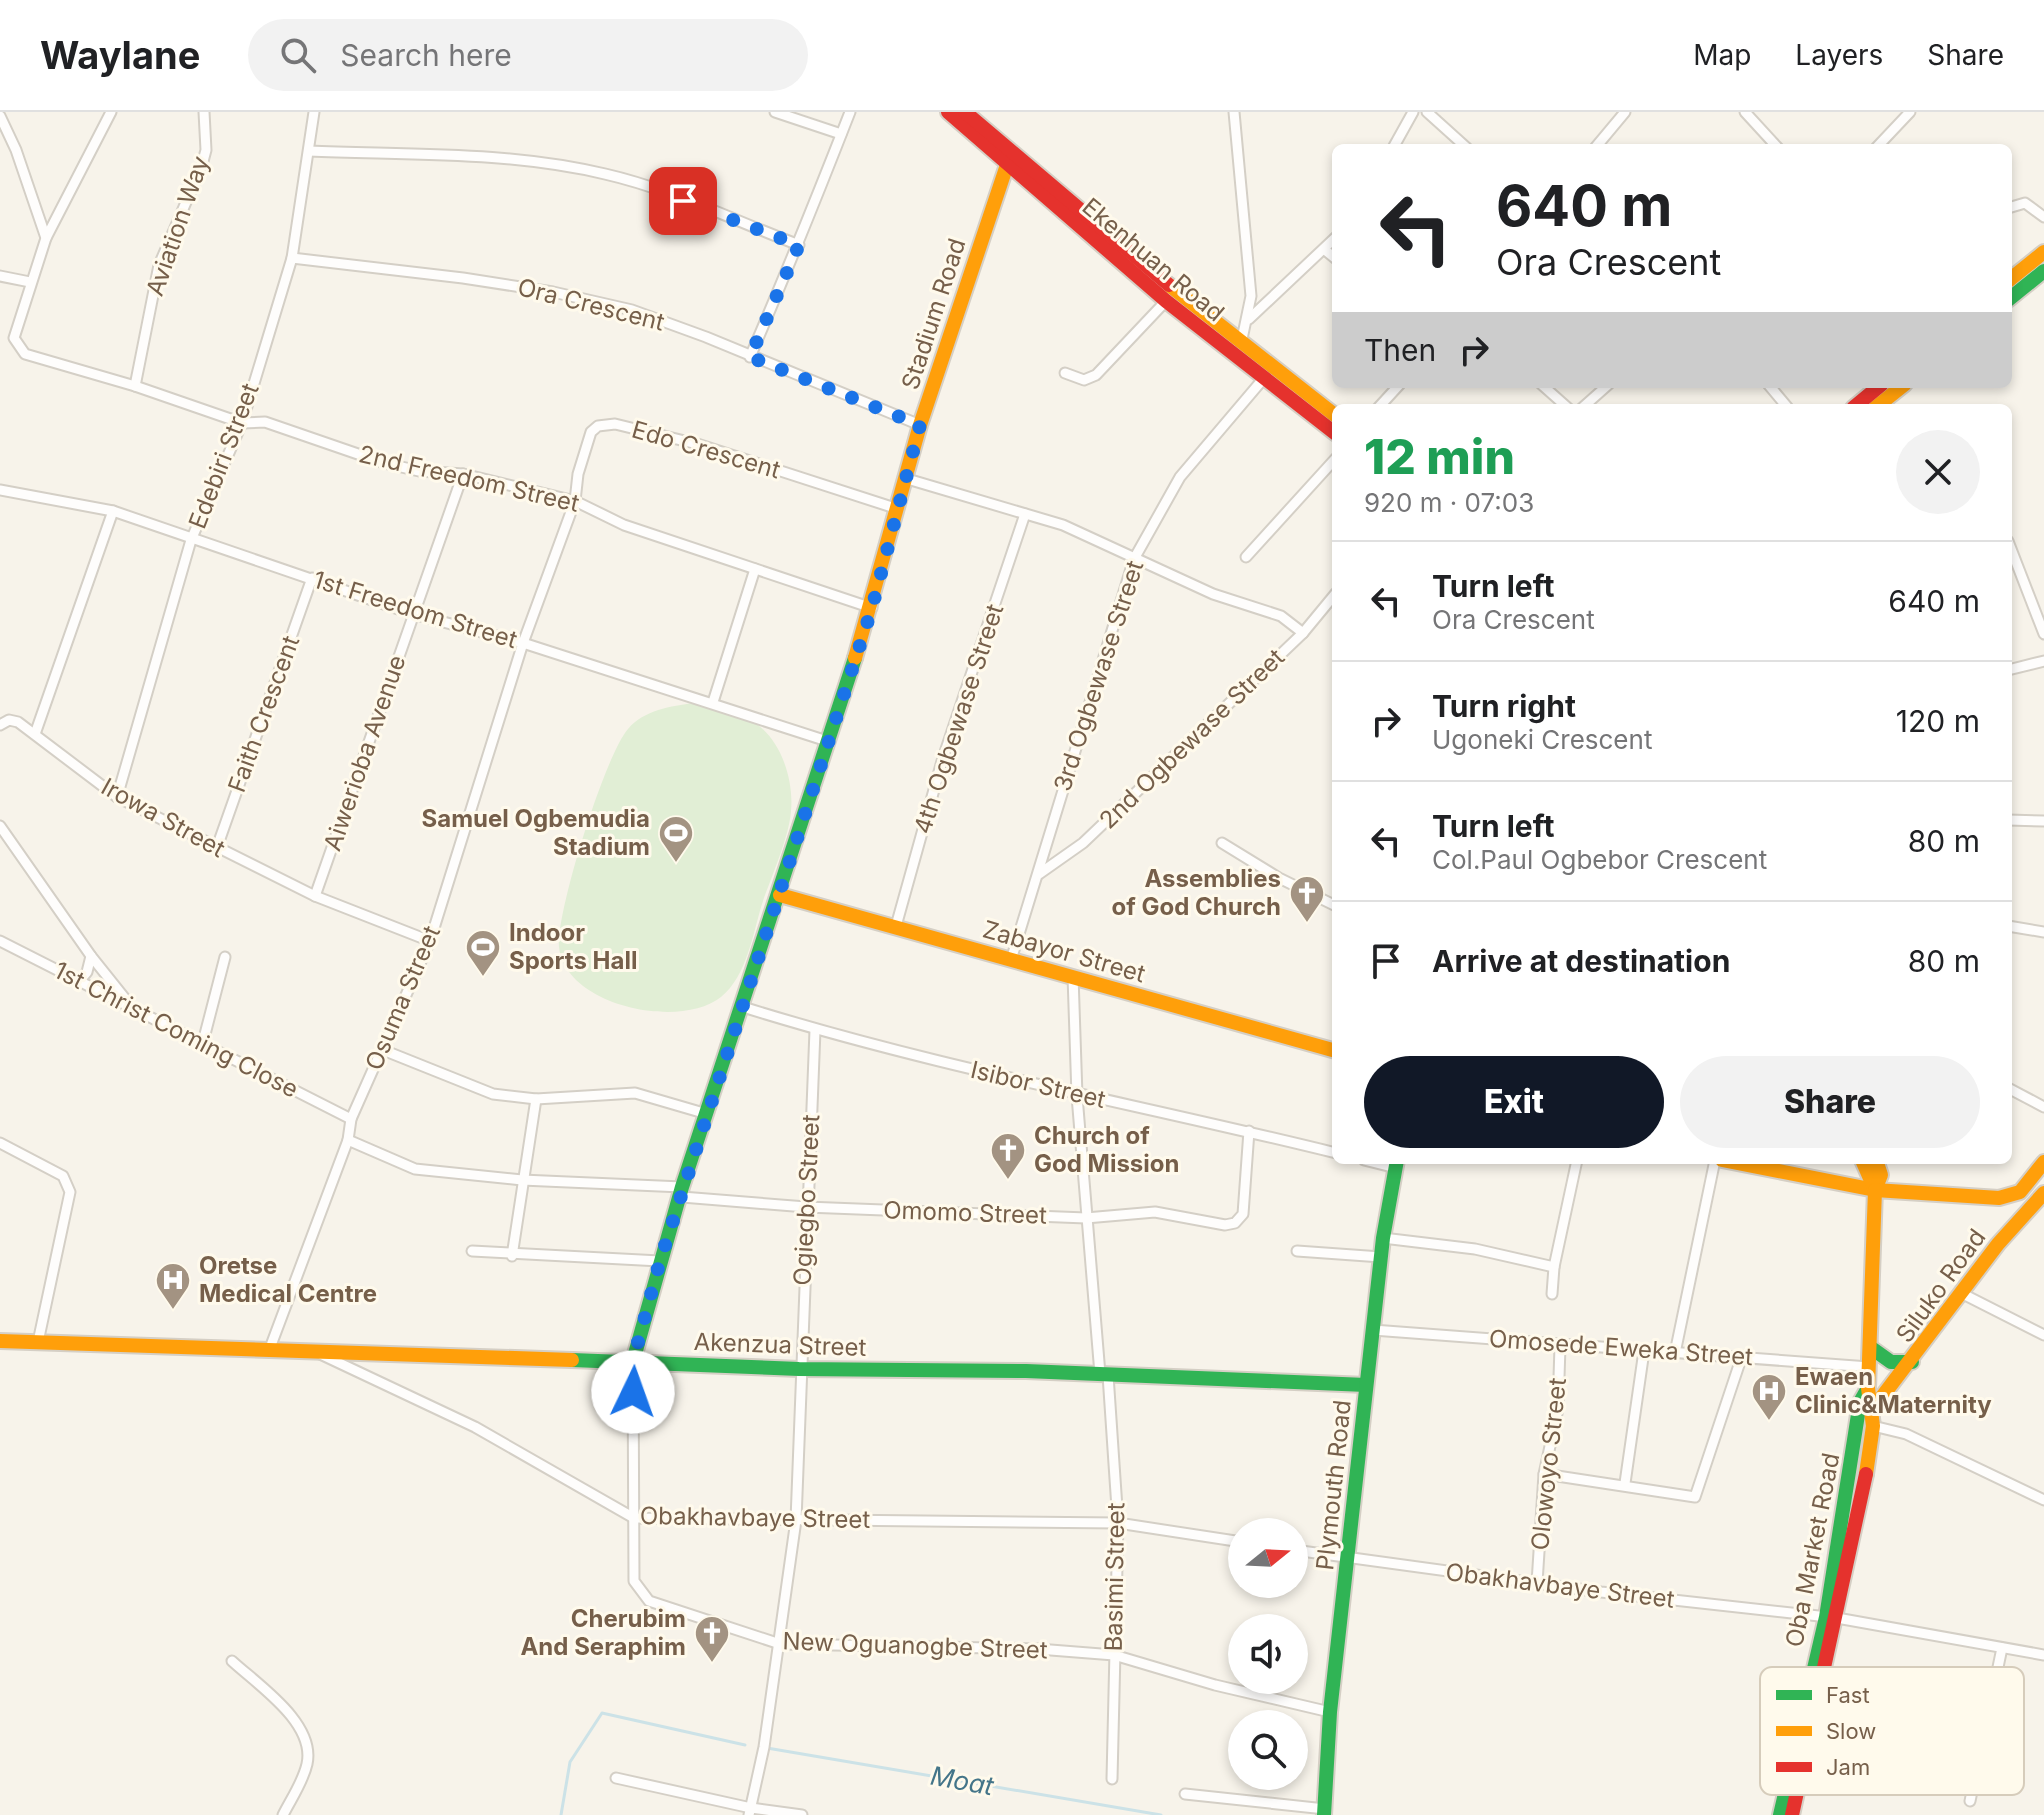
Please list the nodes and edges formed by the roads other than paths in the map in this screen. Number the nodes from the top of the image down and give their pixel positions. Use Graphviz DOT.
graph roads {
  1 [pos="111,112"];
  2 [pos="204,112"];
  3 [pos="314,112"];
  4 [pos="775,112"];
  5 [pos="850,112"];
  6 [pos="948,112"];
  7 [pos="965,112"];
  8 [pos="1234,112"];
  9 [pos="1413,112"];
  10 [pos="1427,112"];
  11 [pos="1625,112"];
  12 [pos="1745,112"];
  13 [pos="1910,112"];
  14 [pos="0,116"];
  15 [pos="841,134"];
  16 [pos="1395,144"];
  17 [pos="1463,144"];
  18 [pos="1598,144"];
  19 [pos="1774,144"];
  20 [pos="1880,144"];
  21 [pos="309,151"];
  22 [pos="1008,158"];
  23 [pos="2012,207"];
  24 [pos="2044,217"];
  25 [pos="46,238"];
  26 [pos="1332,242"];
  27 [pos="799,245"];
  28 [pos="1325,250"];
  29 [pos="2044,252"];
  30 [pos="1332,256"];
  31 [pos="292,258"];
  32 [pos="2044,271"];
  33 [pos="0,276"];
  34 [pos="2012,278"];
  35 [pos="30,282"];
  36 [pos="2012,297"];
  37 [pos="1166,301"];
  38 [pos="1249,319"];
  39 [pos="1242,339"];
  40 [pos="750,357"];
  41 [pos="1065,373"];
  42 [pos="1264,378"];
  43 [pos="135,386"];
  44 [pos="1396,388"];
  45 [pos="1546,388"];
  46 [pos="1604,388"];
  47 [pos="1771,388"];
  48 [pos="1877,388"];
  49 [pos="1900,388"];
  50 [pos="1382,404"];
  51 [pos="1564,404"];
  52 [pos="1586,404"];
  53 [pos="1785,404"];
  54 [pos="1858,404"];
  55 [pos="1880,404"];
  56 [pos="1332,413"];
  57 [pos="242,423"];
  58 [pos="920,425"];
  59 [pos="1332,431"];
  60 [pos="1332,462"];
  61 [pos="463,474"];
  62 [pos="904,478"];
  63 [pos="0,490"];
  64 [pos="575,501"];
  65 [pos="898,509"];
  66 [pos="113,511"];
  67 [pos="1025,514"];
  68 [pos="191,540"];
  69 [pos="2012,551"];
  70 [pos="1246,557"];
  71 [pos="1134,559"];
  72 [pos="755,569"];
  73 [pos="312,578"];
  74 [pos="1332,598"];
  75 [pos="872,608"];
  76 [pos="413,614"];
  77 [pos="1303,633"];
  78 [pos="2044,634"];
  79 [pos="523,643"];
  80 [pos="2044,661"];
  81 [pos="2012,669"];
  82 [pos="713,702"];
  83 [pos="0,725"];
  84 [pos="35,734"];
  85 [pos="827,741"];
  86 [pos="117,797"];
  87 [pos="2012,820"];
  88 [pos="2044,821"];
  89 [pos="0,826"];
  90 [pos="1222,843"];
  91 [pos="216,850"];
  92 [pos="1039,874"];
  93 [pos="780,895"];
  94 [pos="315,896"];
  95 [pos="1332,904"];
  96 [pos="896,926"];
  97 [pos="2012,927"];
  98 [pos="2044,932"];
  99 [pos="0,941"];
  100 [pos="430,941"];
  101 [pos="91,956"];
  102 [pos="225,957"];
  103 [pos="1011,960"];
  104 [pos="1073,976"];
  105 [pos="80,980"];
  106 [pos="131,1005"];
  107 [pos="743,1007"];
  108 [pos="815,1030"];
  109 [pos="203,1042"];
  110 [pos="383,1050"];
  111 [pos="1332,1050"];
  112 [pos="2012,1090"];
  113 [pos="1077,1096"];
  114 [pos="536,1099"];
  115 [pos="2044,1107"];
  116 [pos="707,1114"];
  117 [pos="351,1119"];
  118 [pos="1249,1131"];
  119 [pos="348,1140"];
  120 [pos="0,1143"];
  121 [pos="1332,1152"];
  122 [pos="2044,1162"];
  123 [pos="1396,1164"];
  124 [pos="1576,1164"];
  125 [pos="1714,1164"];
  126 [pos="1742,1164"];
  127 [pos="1864,1164"];
  128 [pos="1877,1164"];
  129 [pos="522,1180"];
  130 [pos="1875,1190"];
  131 [pos="682,1192"];
  132 [pos="2044,1194"];
  133 [pos="806,1207"];
  134 [pos="1086,1218"];
  135 [pos="1383,1238"];
  136 [pos="472,1251"];
  137 [pos="1297,1251"];
  138 [pos="512,1256"];
  139 [pos="1381,1257"];
  140 [pos="660,1261"];
  141 [pos="1554,1267"];
  142 [pos="1961,1293"];
  143 [pos="1552,1294"];
  144 [pos="1373,1330"];
  145 [pos="2044,1335"];
  146 [pos="0,1341"];
  147 [pos="38,1342"];
  148 [pos="1560,1346"];
  149 [pos="1870,1347"];
  150 [pos="270,1348"];
  151 [pos="308,1349"];
  152 [pos="1644,1351"];
  153 [pos="1675,1353"];
  154 [pos="1742,1356"];
  155 [pos="633,1361"];
  156 [pos="1912,1362"];
  157 [pos="1869,1367"];
  158 [pos="799,1369"];
  159 [pos="1104,1374"];
  160 [pos="1366,1385"];
  161 [pos="1868,1388"];
  162 [pos="1875,1406"];
  163 [pos="1873,1426"];
  164 [pos="1544,1474"];
  165 [pos="1625,1483"];
  166 [pos="2044,1500"];
  167 [pos="634,1518"];
  168 [pos="796,1520"];
  169 [pos="1118,1523"];
  170 [pos="1228,1540"];
  171 [pos="1308,1552"];
  172 [pos="1348,1559"];
  173 [pos="1537,1583"];
  174 [pos="1832,1617"];
  175 [pos="780,1644"];
  176 [pos="2002,1648"];
  177 [pos="1114,1655"];
  178 [pos="2044,1655"];
  179 [pos="232,1661"];
  180 [pos="1819,1667"];
  181 [pos="1822,1667"];
  182 [pos="1998,1667"];
  183 [pos="1330,1712"];
  184 [pos="616,1778"];
  185 [pos="1112,1779"];
  186 [pos="1185,1794"];
  187 [pos="1785,1795"];
  188 [pos="1796,1795"];
  189 [pos="1971,1795"];
  190 [pos="1970,1801"];
  191 [pos="750,1812"];
  192 [pos="1325,1812"];
  193 [pos="283,1815"];
  194 [pos="802,1815"];
  195 [pos="1780,1815"];
  196 [pos="1792,1815"];
  1 -- 25 [label="street"];
  2 -- 43 [label="street, Aviation Way"];
  3 -- 21 [label="street, Edebiri Street"];
  4 -- 15 [label="street"];
  5 -- 15 [label="street"];
  6 -- 22 [label="street, Ekenhuan Road"];
  7 -- 22 [label="street, Ekenhuan Road"];
  8 -- 38 [label="street"];
  9 -- 16 [label="street"];
  10 -- 17 [label="street"];
  11 -- 18 [label="street"];
  12 -- 19 [label="street"];
  13 -- 20 [label="street"];
  14 -- 25 [label="street"];
  15 -- 27 [label="street"];
  21 -- 27 [label="street"];
  21 -- 31 [label="street, Edebiri Street"];
  22 -- 37 [label="street, Ekenhuan Road"];
  22 -- 39 [label="street, Ekenhuan Road"];
  22 -- 58 [label="street, Stadium Road"];
  23 -- 24 [label="street"];
  25 -- 35 [label="street"];
  26 -- 28 [label="street"];
  27 -- 40 [label="street"];
  28 -- 30 [label="street"];
  28 -- 38 [label="street"];
  29 -- 34 [label="street"];
  31 -- 40 [label="street, Ora Crescent"];
  31 -- 57 [label="street, Edebiri Street"];
  32 -- 36 [label="street"];
  33 -- 35 [label="street"];
  35 -- 43 [label="street, 2nd Freedom Street"];
  37 -- 41 [label="street"];
  37 -- 42 [label="street, Ekenhuan Road"];
  38 -- 39 [label="street"];
  39 -- 56 [label="street, Ekenhuan Road"];
  40 -- 58 [label="street, Ora Crescent"];
  42 -- 59 [label="street, Ekenhuan Road"];
  42 -- 71 [label="street, 3rd Ogbewase Street"];
  43 -- 57 [label="street, 2nd Freedom Street"];
  44 -- 50 [label="street"];
  45 -- 51 [label="street"];
  46 -- 52 [label="street"];
  47 -- 53 [label="street"];
  48 -- 54 [label="street"];
  49 -- 55 [label="street"];
  57 -- 61 [label="street, 2nd Freedom Street"];
  57 -- 68 [label="street, Edebiri Street"];
  58 -- 62 [label="street, Stadium Road"];
  60 -- 70 [label="street"];
  61 -- 64 [label="street, 2nd Freedom Street"];
  61 -- 76 [label="street, Aiwerioba Avenue"];
  62 -- 65 [label="street, Stadium Road"];
  62 -- 67 [label="street"];
  63 -- 66 [label="street, 1st Freedom Street"];
  64 -- 65 [label="street, Edo Crescent"];
  64 -- 72 [label="street, 2nd Freedom Street"];
  64 -- 79 [label="street, Edo Crescent"];
  65 -- 75 [label="street, Stadium Road"];
  66 -- 68 [label="street, 1st Freedom Street"];
  66 -- 84 [label="street"];
  67 -- 71 [label="street"];
  67 -- 96 [label="street, 4th Ogbewase Street"];
  68 -- 73 [label="street, 1st Freedom Street"];
  68 -- 86 [label="street, Edebiri Street"];
  69 -- 78 [label="street"];
  71 -- 77 [label="street"];
  71 -- 92 [label="street, 3rd Ogbewase Street"];
  72 -- 75 [label="street, 2nd Freedom Street"];
  72 -- 82 [label="street"];
  73 -- 76 [label="street, 1st Freedom Street"];
  73 -- 91 [label="street, Faith Crescent"];
  74 -- 77 [label="street, 2nd Ogbewase Street"];
  75 -- 85 [label="street, Stadium Road"];
  76 -- 79 [label="street, 1st Freedom Street"];
  76 -- 94 [label="street, Aiwerioba Avenue"];
  77 -- 92 [label="street, 2nd Ogbewase Street"];
  79 -- 82 [label="street, 1st Freedom Street"];
  79 -- 100 [label="street, Osuma Street"];
  80 -- 81 [label="street"];
  82 -- 85 [label="street, 1st Freedom Street"];
  83 -- 84 [label="street"];
  84 -- 86 [label="street, Irowa Street"];
  85 -- 93 [label="street, Stadium Road"];
  86 -- 91 [label="street, Irowa Street"];
  87 -- 88 [label="street"];
  89 -- 101 [label="street"];
  90 -- 95 [label="street"];
  91 -- 94 [label="street, Irowa Street"];
  92 -- 103 [label="street, 3rd Ogbewase Street"];
  93 -- 96 [label="street, Zabayor Street"];
  93 -- 107 [label="street, Stadium Road"];
  94 -- 100 [label="street, Irowa Street"];
  96 -- 103 [label="street, Zabayor Street"];
  97 -- 98 [label="street"];
  99 -- 105 [label="street, 1st Christ Coming Close"];
  100 -- 110 [label="street, Osuma Street"];
  101 -- 105 [label="street"];
  101 -- 106 [label="street"];
  102 -- 109 [label="street"];
  103 -- 104 [label="street, Zabayor Street"];
  104 -- 111 [label="street, Zabayor Street"];
  104 -- 113 [label="street, Basimi Street"];
  105 -- 106 [label="street, 1st Christ Coming Close"];
  106 -- 109 [label="street, 1st Christ Coming Close"];
  107 -- 108 [label="street, Isibor Street"];
  107 -- 116 [label="street, Stadium Road"];
  108 -- 113 [label="street, Isibor Street"];
  108 -- 133 [label="street, Ogiegbo Street"];
  109 -- 117 [label="street, 1st Christ Coming Close"];
  110 -- 114 [label="street"];
  110 -- 117 [label="street, Osuma Street"];
  112 -- 115 [label="street"];
  113 -- 118 [label="street, Isibor Street"];
  113 -- 134 [label="street, Basimi Street"];
  114 -- 116 [label="street"];
  114 -- 129 [label="street"];
  116 -- 131 [label="street, Stadium Road"];
  117 -- 119 [label="street, Osuma Street"];
  118 -- 121 [label="street, Isibor Street"];
  118 -- 134 [label="street, Omomo Street"];
  119 -- 129 [label="street, Omomo Street"];
  119 -- 150 [label="street, Osuma Street"];
  120 -- 147 [label="street"];
  122 -- 130 [label="street"];
  123 -- 135 [label="street, Plymouth Road"];
  124 -- 141 [label="street"];
  125 -- 153 [label="street"];
  126 -- 130 [label="street"];
  127 -- 130 [label="street"];
  128 -- 130 [label="street"];
  129 -- 131 [label="street, Omomo Street"];
  129 -- 138 [label="street"];
  130 -- 149 [label="street"];
  131 -- 133 [label="street, Omomo Street"];
  131 -- 140 [label="street, Stadium Road"];
  132 -- 142 [label="street, Siluko Road"];
  133 -- 134 [label="street, Omomo Street"];
  133 -- 158 [label="street, Ogiegbo Street"];
  134 -- 159 [label="street, Basimi Street"];
  135 -- 139 [label="street, Plymouth Road"];
  135 -- 141 [label="street"];
  136 -- 138 [label="street"];
  137 -- 139 [label="street"];
  138 -- 140 [label="street"];
  139 -- 144 [label="street, Plymouth Road"];
  140 -- 155 [label="street, Stadium Road"];
  141 -- 143 [label="street"];
  142 -- 145 [label="street"];
  142 -- 156 [label="street, Siluko Road"];
  144 -- 148 [label="street, Omosede Eweka Street"];
  144 -- 160 [label="street, Plymouth Road"];
  146 -- 147 [label="street, Akenzua Street"];
  147 -- 150 [label="street, Akenzua Street"];
  148 -- 152 [label="street, Omosede Eweka Street"];
  148 -- 164 [label="street, Olowoyo Street"];
  149 -- 156 [label="street"];
  149 -- 157 [label="street"];
  150 -- 151 [label="street, Akenzua Street"];
  151 -- 155 [label="street, Akenzua Street"];
  151 -- 167 [label="street, Obakhavbaye Street"];
  152 -- 153 [label="street, Omosede Eweka Street"];
  152 -- 165 [label="street"];
  153 -- 154 [label="street, Omosede Eweka Street"];
  154 -- 157 [label="street, Omosede Eweka Street"];
  154 -- 165 [label="street"];
  155 -- 158 [label="street, Akenzua Street"];
  155 -- 167 [label="street, New Oguanogbe Street"];
  156 -- 162 [label="street, Siluko Road"];
  157 -- 161 [label="street"];
  158 -- 159 [label="street, Akenzua Street"];
  158 -- 168 [label="street, Ogiegbo Street"];
  159 -- 160 [label="street, Akenzua Street"];
  159 -- 169 [label="street, Basimi Street"];
  160 -- 172 [label="street, Plymouth Road"];
  161 -- 162 [label="street"];
  161 -- 174 [label="street, Oba Market Road"];
  162 -- 163 [label="street, Oba Market Road"];
  163 -- 166 [label="street"];
  163 -- 174 [label="street, Oba Market Road"];
  164 -- 165 [label="street"];
  164 -- 173 [label="street, Olowoyo Street"];
  167 -- 168 [label="street, Obakhavbaye Street"];
  167 -- 175 [label="street, New Oguanogbe Street"];
  168 -- 169 [label="street, Obakhavbaye Street"];
  168 -- 175 [label="street, Ogiegbo Street"];
  169 -- 170 [label="street, Obakhavbaye Street"];
  169 -- 177 [label="street, Basimi Street"];
  171 -- 172 [label="street, Obakhavbaye Street"];
  172 -- 173 [label="street, Obakhavbaye Street"];
  172 -- 183 [label="street, Plymouth Road"];
  173 -- 174 [label="street, Obakhavbaye Street"];
  174 -- 176 [label="street, Obakhavbaye Street"];
  174 -- 180 [label="street, Oba Market Road"];
  174 -- 181 [label="street, Oba Market Road"];
  175 -- 177 [label="street, New Oguanogbe Street"];
  175 -- 191 [label="street, Ogiegbo Street"];
  176 -- 178 [label="street, Obakhavbaye Street"];
  176 -- 182 [label="street"];
  177 -- 183 [label="street, New Oguanogbe Street"];
  177 -- 185 [label="street, Basimi Street"];
  179 -- 193 [label="street"];
  183 -- 192 [label="street, Plymouth Road"];
  184 -- 191 [label="street"];
  186 -- 192 [label="street"];
  187 -- 195 [label="street, Oba Market Road"];
  188 -- 196 [label="street, Oba Market Road"];
  189 -- 190 [label="street"];
  191 -- 194 [label="street"];
}
